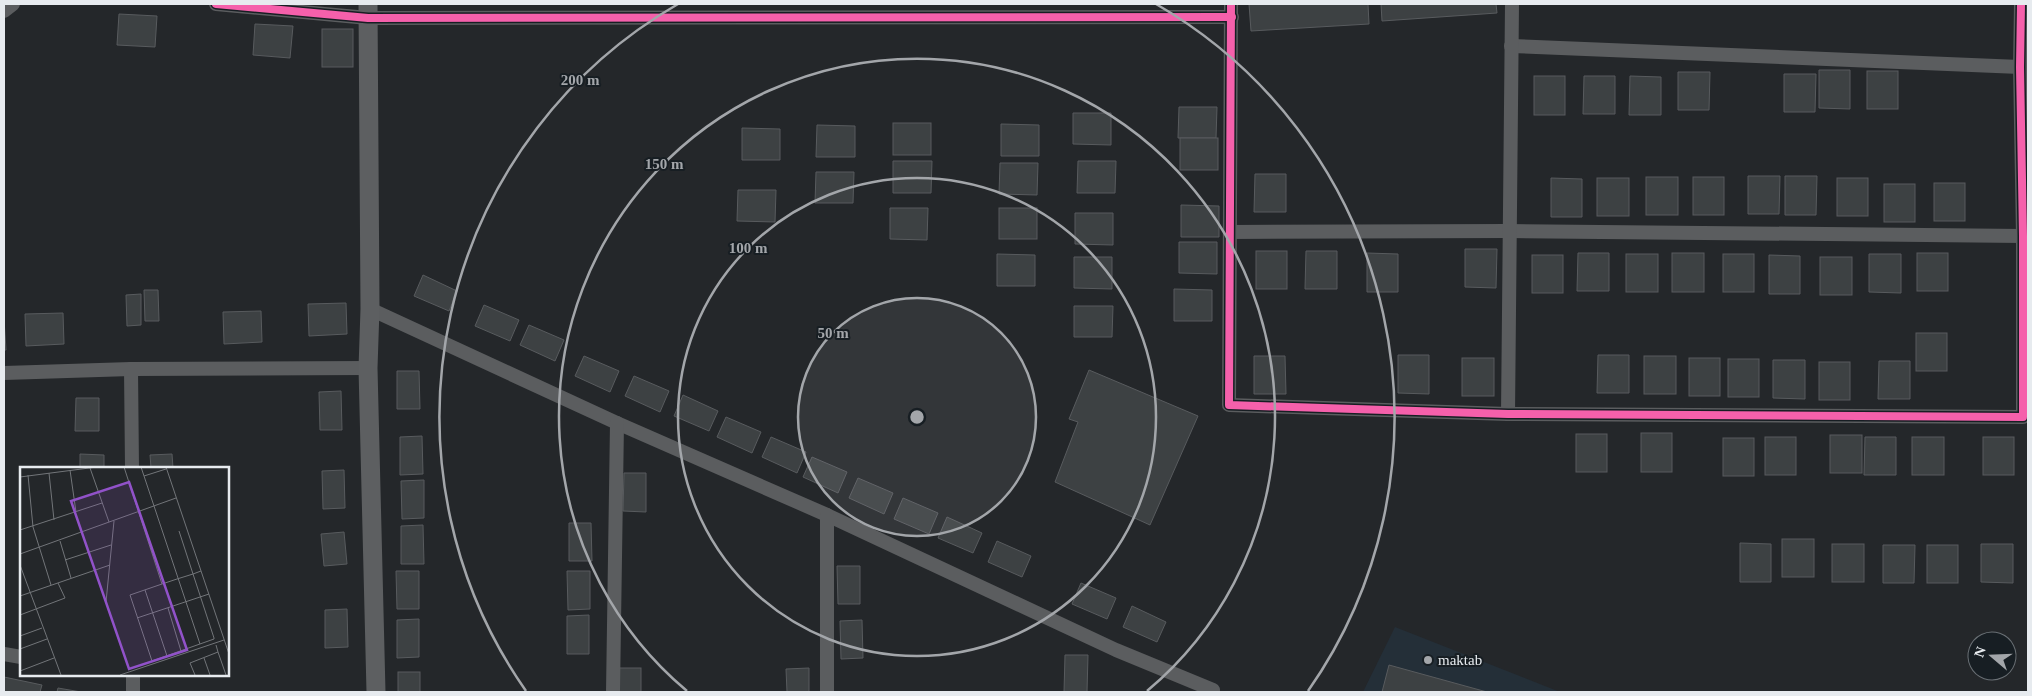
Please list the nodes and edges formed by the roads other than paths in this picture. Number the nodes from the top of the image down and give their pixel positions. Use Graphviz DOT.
graph roads {
  1 [pos="13,4"];
  2 [pos="216,4"];
  3 [pos="1512,4"];
  4 [pos="2021,4"];
  5 [pos="1231,10"];
  6 [pos="4,11"];
  7 [pos="368,11"];
  8 [pos="1511,46"];
  9 [pos="2020,67"];
  10 [pos="1510,231"];
  11 [pos="1230,232"];
  12 [pos="2023,236"];
  13 [pos="370,309"];
  14 [pos="368,368"];
  15 [pos="132,369"];
  16 [pos="4,372"];
  17 [pos="1508,414"];
  18 [pos="616,423"];
  19 [pos="132,467"];
  20 [pos="827,515"];
  21 [pos="4,654"];
  22 [pos="20,657"];
  23 [pos="128,676"];
  24 [pos="1213,690"];
  25 [pos="133,692"];
  26 [pos="376,692"];
  27 [pos="613,692"];
  28 [pos="827,692"];
  1 -- 6 [label="street"];
  2 -- 7 [label="street"];
  3 -- 8 [label="street"];
  4 -- 9 [label="street"];
  5 -- 7 [label="street"];
  5 -- 11 [label="street"];
  7 -- 13 [label="street"];
  8 -- 9 [label="street"];
  8 -- 10 [label="street"];
  9 -- 12 [label="street"];
  10 -- 11 [label="street"];
  10 -- 12 [label="street"];
  10 -- 17 [label="street"];
  11 -- 17 [label="street"];
  12 -- 17 [label="street"];
  13 -- 14 [label="street"];
  13 -- 18 [label="street"];
  14 -- 15 [label="street"];
  14 -- 26 [label="street"];
  15 -- 16 [label="street"];
  15 -- 19 [label="street"];
  18 -- 20 [label="street"];
  18 -- 27 [label="street"];
  20 -- 24 [label="street"];
  20 -- 28 [label="street"];
  21 -- 22 [label="street"];
  23 -- 25 [label="street"];
}
